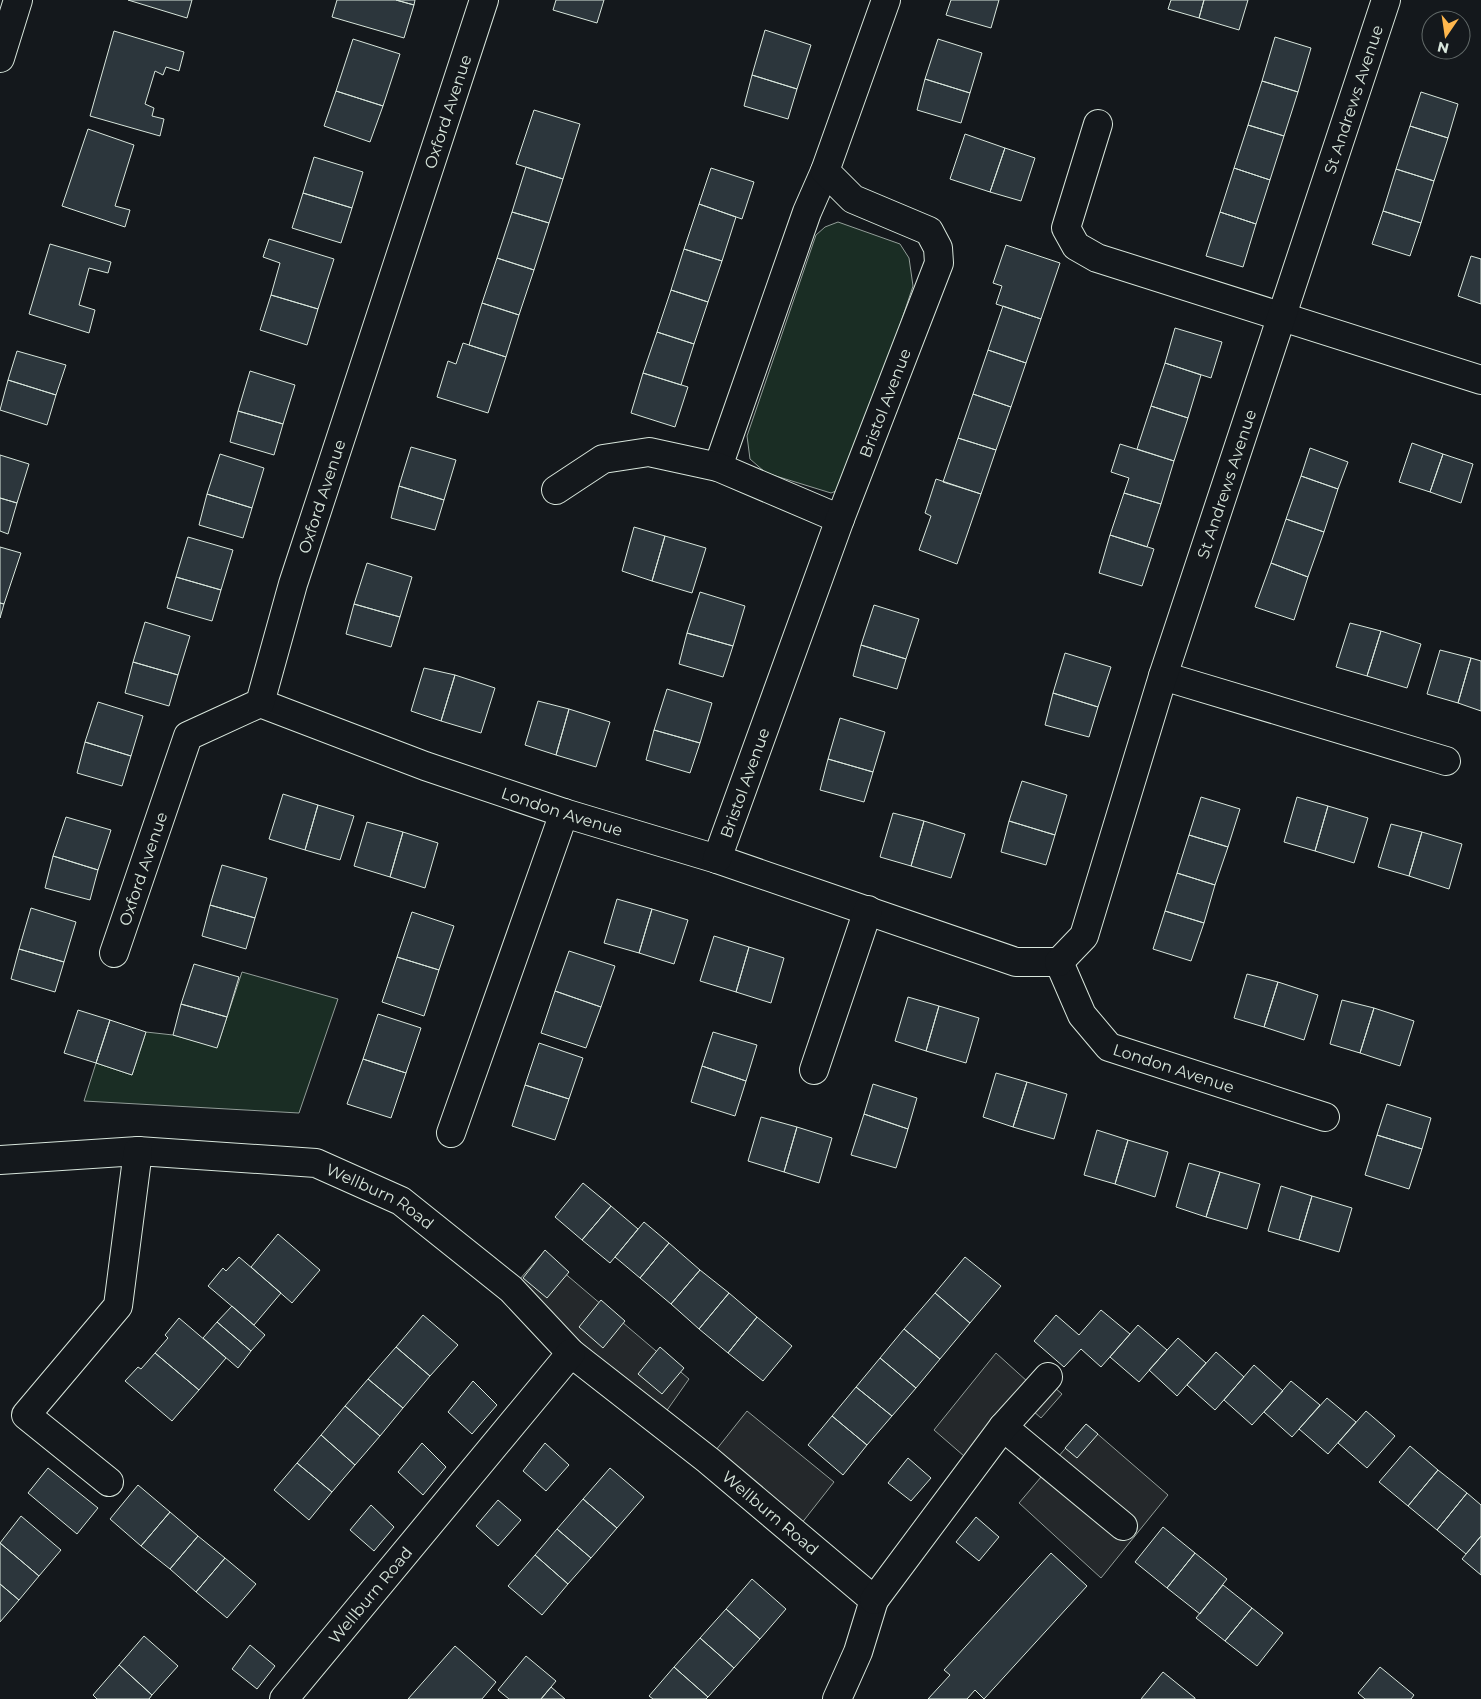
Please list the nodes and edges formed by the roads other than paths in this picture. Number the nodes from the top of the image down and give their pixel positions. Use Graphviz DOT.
graph roads {
  1 [pos="18,0"];
  2 [pos="484,0"];
  3 [pos="886,0"];
  4 [pos="1386,0"];
  5 [pos="0,58"];
  6 [pos="1098,124"];
  7 [pos="825,171"];
  8 [pos="1282,317"];
  9 [pos="1481,380"];
  10 [pos="718,467"];
  11 [pos="556,490"];
  12 [pos="840,519"];
  13 [pos="1162,676"];
  14 [pos="260,703"];
  15 [pos="1446,761"];
  16 [pos="564,813"];
  17 [pos="717,859"];
  18 [pos="868,910"];
  19 [pos="114,952"];
  20 [pos="1059,962"];
  21 [pos="814,1070"];
  22 [pos="1325,1116"];
  23 [pos="451,1134"];
  24 [pos="138,1151"];
  25 [pos="0,1160"];
  26 [pos="571,1354"];
  27 [pos="1048,1377"];
  28 [pos="1003,1427"];
  29 [pos="109,1482"];
  30 [pos="1124,1526"];
  31 [pos="874,1600"];
  32 [pos="284,1699"];
  33 [pos="837,1699"];
  1 -- 5 [label="street"];
  2 -- 14 [label="street, Oxford Avenue"];
  3 -- 7 [label="street"];
  4 -- 8 [label="street, St Andrews Avenue"];
  6 -- 8 [label="street"];
  7 -- 10 [label="street"];
  7 -- 12 [label="street, Bristol Avenue"];
  8 -- 9 [label="street"];
  8 -- 13 [label="street, St Andrews Avenue"];
  10 -- 11 [label="street"];
  10 -- 12 [label="street"];
  12 -- 17 [label="street, Bristol Avenue"];
  13 -- 15 [label="street"];
  13 -- 20 [label="street, St Andrews Avenue"];
  14 -- 16 [label="street, London Avenue"];
  14 -- 19 [label="street, Oxford Avenue"];
  16 -- 17 [label="street, London Avenue"];
  16 -- 23 [label="street"];
  17 -- 18 [label="street, London Avenue"];
  18 -- 20 [label="street, London Avenue"];
  18 -- 21 [label="street"];
  20 -- 22 [label="street, London Avenue"];
  24 -- 25 [label="street, Wellburn Road"];
  24 -- 26 [label="street, Wellburn Road"];
  24 -- 29 [label="street"];
  26 -- 31 [label="street, Wellburn Road"];
  26 -- 32 [label="street, Wellburn Road"];
  27 -- 28 [label="street"];
  28 -- 30 [label="street"];
  28 -- 31 [label="street"];
  31 -- 33 [label="street"];
}
